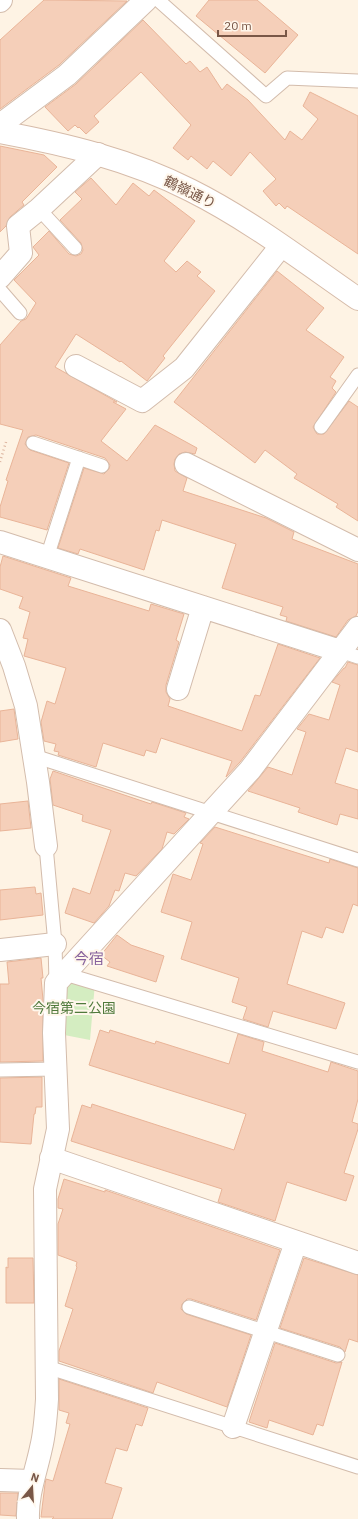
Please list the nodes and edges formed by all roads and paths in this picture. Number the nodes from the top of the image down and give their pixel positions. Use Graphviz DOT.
graph roads {
  1 [pos="146,0"];
  2 [pos="158,0"];
  3 [pos="358,81"];
  4 [pos="0,125"];
  5 [pos="0,132"];
  6 [pos="98,154"];
  7 [pos="39,209"];
  8 [pos="281,246"];
  9 [pos="76,248"];
  10 [pos="0,277"];
  11 [pos="0,290"];
  12 [pos="358,299"];
  13 [pos="20,313"];
  14 [pos="76,366"];
  15 [pos="358,375"];
  16 [pos="321,427"];
  17 [pos="6,442"];
  18 [pos="33,443"];
  19 [pos="79,458"];
  20 [pos="0,462"];
  21 [pos="186,464"];
  22 [pos="102,466"];
  23 [pos="0,542"];
  24 [pos="358,550"];
  25 [pos="47,557"];
  26 [pos="203,607"];
  27 [pos="358,628"];
  28 [pos="0,630"];
  29 [pos="349,654"];
  30 [pos="7,666"];
  31 [pos="178,689"];
  32 [pos="34,756"];
  33 [pos="212,812"];
  34 [pos="46,846"];
  35 [pos="358,860"];
  36 [pos="55,944"];
  37 [pos="0,950"];
  38 [pos="61,979"];
  39 [pos="358,1062"];
  40 [pos="55,1069"];
  41 [pos="0,1070"];
  42 [pos="51,1158"];
  43 [pos="296,1242"];
  44 [pos="358,1263"];
  45 [pos="189,1307"];
  46 [pos="265,1331"];
  47 [pos="338,1355"];
  48 [pos="47,1367"];
  49 [pos="233,1427"];
  50 [pos="358,1467"];
  51 [pos="0,1480"];
  52 [pos="32,1481"];
  53 [pos="28,1519"];
  1 -- 4 [label="street"];
  2 -- 3 [label="lane"];
  5 -- 6 [label="street, 鶴嶺通り"];
  6 -- 7 [label="street"];
  6 -- 8 [label="street, 鶴嶺通り"];
  7 -- 9 [label="lane"];
  7 -- 10 [label="street"];
  8 -- 12 [label="street, 鶴嶺通り"];
  8 -- 14 [label="street"];
  11 -- 13 [label="lane"];
  15 -- 16 [label="lane"];
  17 -- 20 [label="path"];
  18 -- 19 [label="lane"];
  19 -- 22 [label="lane"];
  19 -- 25 [label="lane"];
  21 -- 24 [label="street"];
  23 -- 25 [label="street"];
  25 -- 26 [label="street"];
  26 -- 29 [label="street"];
  26 -- 31 [label="street"];
  27 -- 29 [label="street"];
  28 -- 30 [label="street"];
  29 -- 33 [label="street"];
  30 -- 32 [label="street"];
  32 -- 33 [label="lane"];
  32 -- 34 [label="street"];
  33 -- 35 [label="lane"];
  33 -- 38 [label="street"];
  34 -- 36 [label="lane"];
  36 -- 37 [label="street"];
  36 -- 38 [label="lane"];
  38 -- 39 [label="lane"];
  38 -- 40 [label="street"];
  40 -- 41 [label="lane"];
  40 -- 42 [label="street"];
  42 -- 43 [label="street"];
  42 -- 48 [label="street"];
  43 -- 44 [label="street"];
  43 -- 46 [label="street"];
  45 -- 46 [label="lane"];
  46 -- 47 [label="lane"];
  46 -- 49 [label="street"];
  48 -- 49 [label="lane"];
  48 -- 52 [label="street"];
  49 -- 50 [label="lane"];
  51 -- 52 [label="street"];
  52 -- 53 [label="street"];
}
